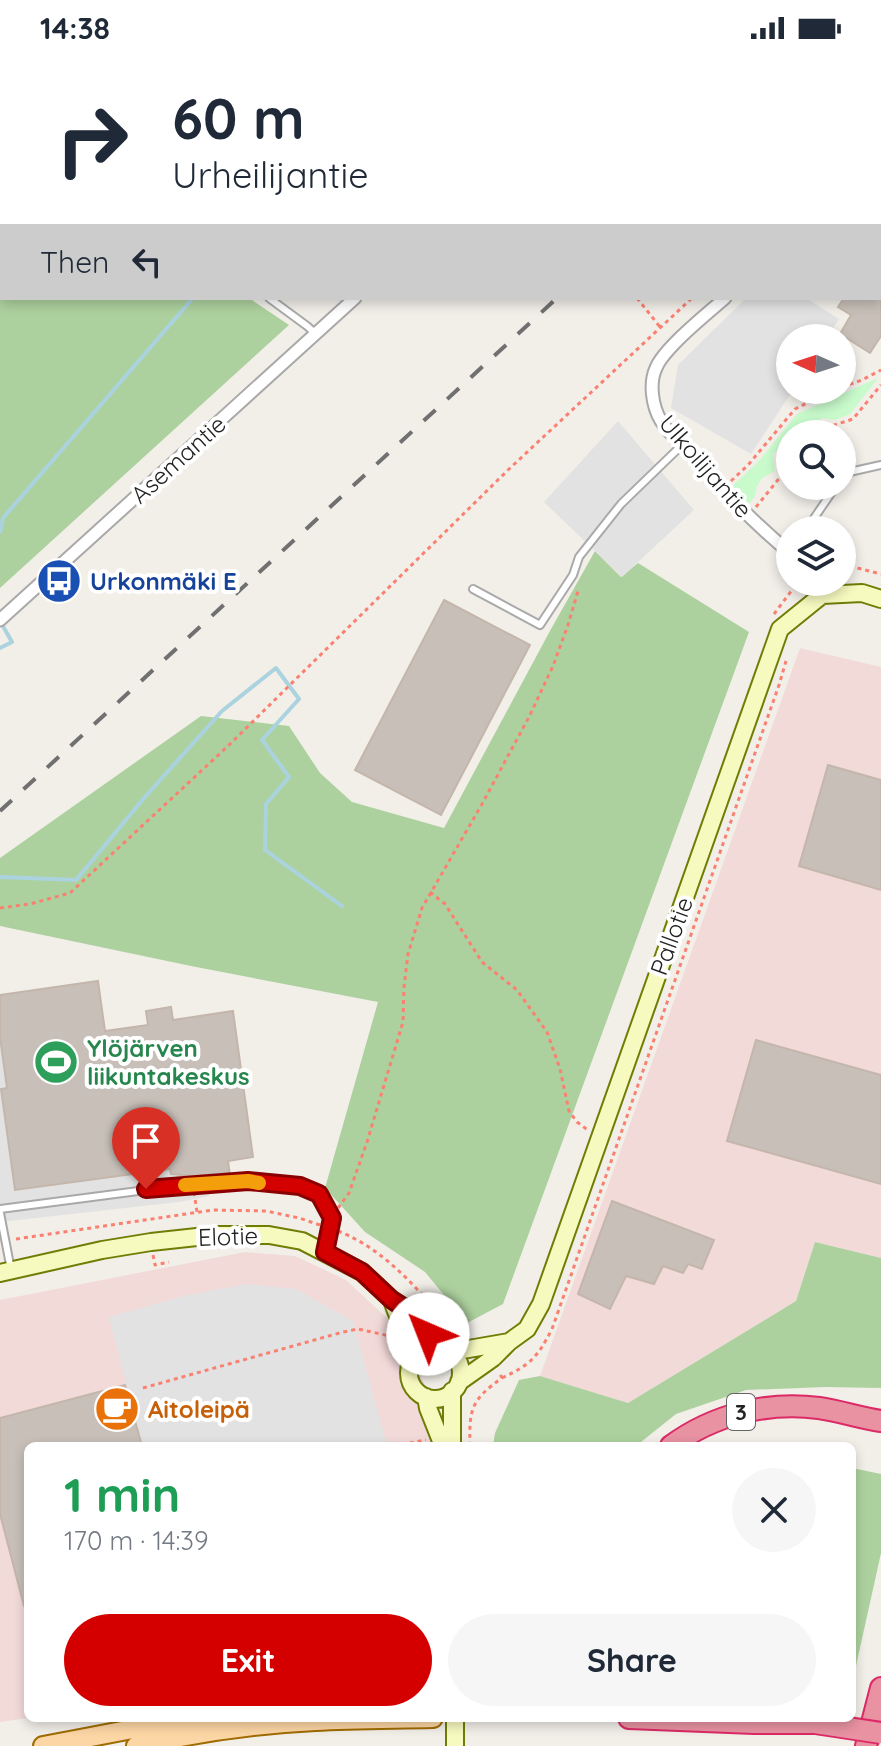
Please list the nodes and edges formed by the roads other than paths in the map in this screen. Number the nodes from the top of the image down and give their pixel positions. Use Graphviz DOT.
graph roads {
  1 [pos="272,300"];
  2 [pos="353,300"];
  3 [pos="723,300"];
  4 [pos="316,334"];
  5 [pos="682,445"];
  6 [pos="881,465"];
  7 [pos="856,471"];
  8 [pos="776,541"];
  9 [pos="473,589"];
  10 [pos="856,592"];
  11 [pos="811,596"];
  12 [pos="881,599"];
  13 [pos="0,620"];
  14 [pos="0,1211"];
  15 [pos="325,1252"];
  16 [pos="6,1271"];
  17 [pos="392,1300"];
  18 [pos="509,1342"];
  19 [pos="444,1350"];
  20 [pos="413,1359"];
  21 [pos="456,1387"];
  22 [pos="426,1397"];
  23 [pos="879,1421"];
  24 [pos="441,1442"];
  25 [pos="452,1442"];
  26 [pos="677,1442"];
  27 [pos="881,1688"];
  28 [pos="182,1722"];
  29 [pos="302,1722"];
  30 [pos="455,1722"];
  31 [pos="729,1722"];
  32 [pos="810,1722"];
  33 [pos="815,1723"];
  34 [pos="881,1733"];
  35 [pos="43,1746"];
  36 [pos="136,1746"];
  37 [pos="455,1746"];
  38 [pos="866,1746"];
  1 -- 4 [label="lane"];
  2 -- 4 [label="street, Asemantie"];
  3 -- 5 [label="street, Ulkoilijantie"];
  4 -- 13 [label="street, Asemantie"];
  5 -- 8 [label="street, Ulkoilijantie"];
  5 -- 9 [label="lane"];
  6 -- 7 [label="lane"];
  10 -- 12 [label="street, Pallotie"];
  11 -- 18 [label="street, Pallotie"];
  14 -- 15 [label="lane"];
  14 -- 16 [label="lane"];
  15 -- 16 [label="street, Elotie"];
  15 -- 17 [label="street, Elotie"];
  17 -- 19 [label="street, Elotie"];
  17 -- 20 [label="street, Elotie"];
  18 -- 19 [label="street"];
  18 -- 21 [label="street, Pallotie"];
  19 -- 20 [label="street"];
  19 -- 21 [label="street"];
  20 -- 22 [label="street"];
  21 -- 22 [label="street"];
  21 -- 25 [label="street"];
  22 -- 24 [label="street"];
  23 -- 26 [label="highway, 3"];
  27 -- 38 [label="highway"];
  28 -- 35 [label="main road"];
  29 -- 36 [label="main road"];
  30 -- 37 [label="street"];
  31 -- 33 [label="highway"];
  32 -- 33 [label="highway"];
  33 -- 34 [label="highway, bridge"];
}
